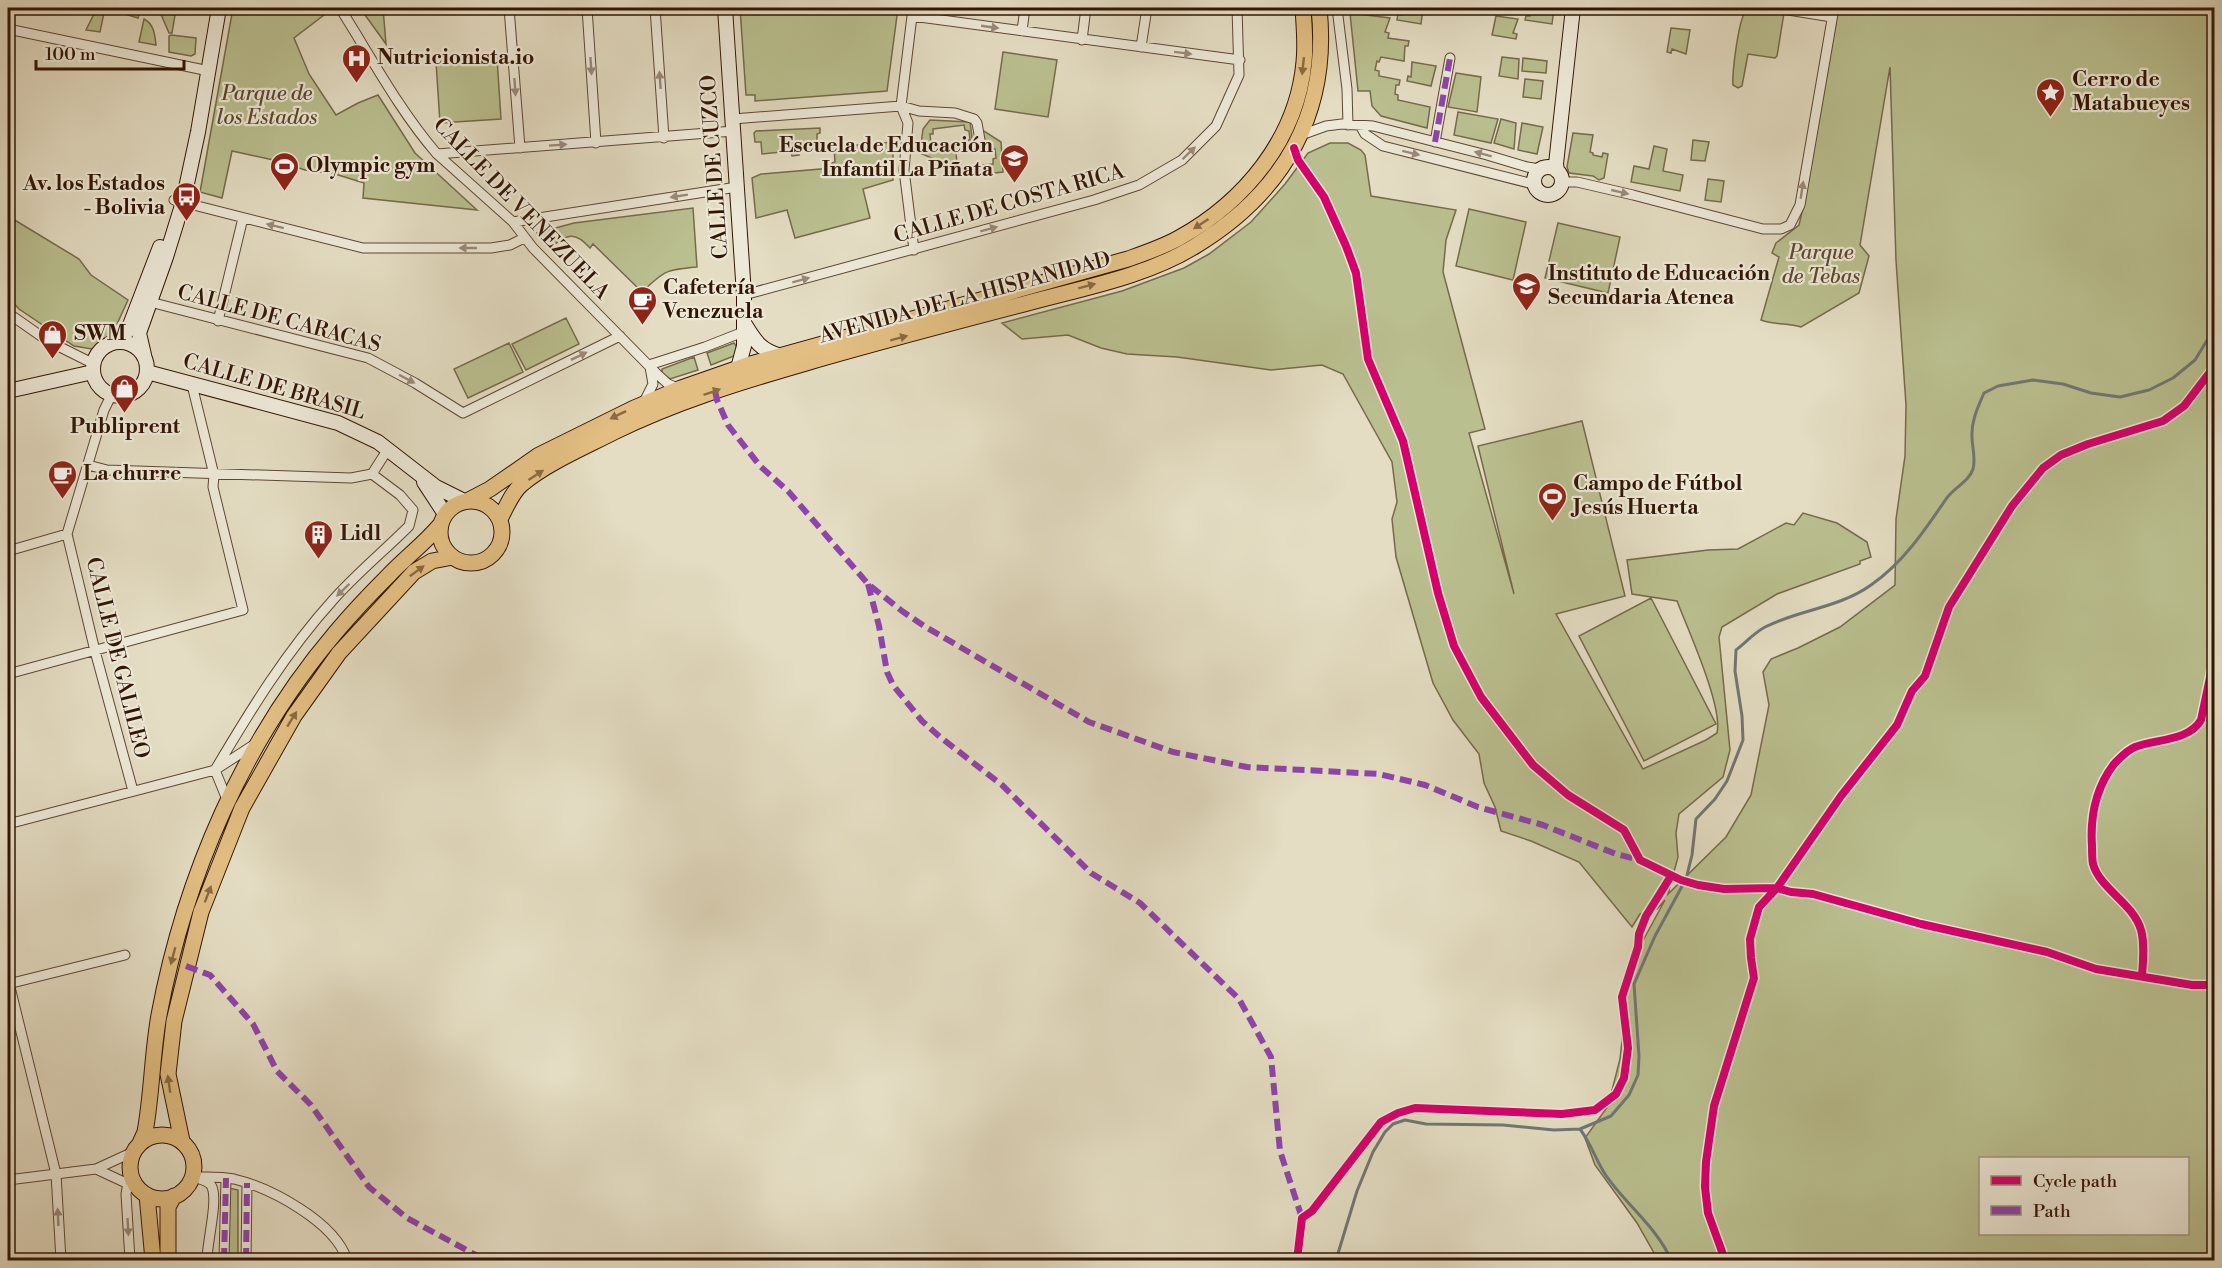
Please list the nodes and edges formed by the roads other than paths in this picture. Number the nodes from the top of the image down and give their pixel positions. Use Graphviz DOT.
graph roads {
  1 [pos="213,8"];
  2 [pos="219,8"];
  3 [pos="340,8"];
  4 [pos="509,8"];
  5 [pos="587,8"];
  6 [pos="655,8"];
  7 [pos="726,8"];
  8 [pos="1025,8"];
  9 [pos="1086,8"];
  10 [pos="1147,8"];
  11 [pos="1237,8"];
  12 [pos="1303,8"];
  13 [pos="1319,8"];
  14 [pos="1337,8"];
  15 [pos="1564,8"];
  16 [pos="1573,8"];
  17 [pos="1776,8"];
  18 [pos="913,12"];
  19 [pos="1833,12"];
  20 [pos="8,29"];
  21 [pos="1022,31"];
  22 [pos="1082,40"];
  23 [pos="1141,47"];
  24 [pos="1450,58"];
  25 [pos="1240,60"];
  26 [pos="205,71"];
  27 [pos="901,106"];
  28 [pos="733,125"];
  29 [pos="1348,125"];
  30 [pos="1361,127"];
  31 [pos="1301,135"];
  32 [pos="664,138"];
  33 [pos="980,140"];
  34 [pos="1435,142"];
  35 [pos="596,143"];
  36 [pos="520,148"];
  37 [pos="437,154"];
  38 [pos="1551,172"];
  39 [pos="1533,184"];
  40 [pos="737,187"];
  41 [pos="178,201"];
  42 [pos="243,218"];
  43 [pos="513,222"];
  44 [pos="524,238"];
  45 [pos="914,250"];
  46 [pos="744,295"];
  47 [pos="150,303"];
  48 [pos="8,314"];
  49 [pos="218,321"];
  50 [pos="744,328"];
  51 [pos="620,336"];
  52 [pos="121,342"];
  53 [pos="144,355"];
  54 [pos="781,356"];
  55 [pos="649,365"];
  56 [pos="94,368"];
  57 [pos="738,368"];
  58 [pos="147,372"];
  59 [pos="192,385"];
  60 [pos="681,388"];
  61 [pos="8,391"];
  62 [pos="112,394"];
  63 [pos="642,404"];
  64 [pos="388,450"];
  65 [pos="88,465"];
  66 [pos="415,470"];
  67 [pos="372,474"];
  68 [pos="214,475"];
  69 [pos="467,500"];
  70 [pos="500,519"];
  71 [pos="442,520"];
  72 [pos="67,534"];
  73 [pos="8,551"];
  74 [pos="453,557"];
  75 [pos="95,651"];
  76 [pos="8,674"];
  77 [pos="259,741"];
  78 [pos="215,770"];
  79 [pos="133,791"];
  80 [pos="228,802"];
  81 [pos="8,824"];
  82 [pos="125,955"];
  83 [pos="8,983"];
  84 [pos="182,1141"];
  85 [pos="137,1148"];
  86 [pos="96,1169"];
  87 [pos="56,1174"];
  88 [pos="192,1177"];
  89 [pos="226,1178"];
  90 [pos="8,1180"];
  91 [pos="247,1183"];
  92 [pos="134,1187"];
  93 [pos="174,1196"];
  94 [pos="345,1258"];
  95 [pos="61,1260"];
  96 [pos="130,1260"];
  97 [pos="153,1260"];
  98 [pos="168,1260"];
  99 [pos="207,1260"];
  100 [pos="224,1260"];
  101 [pos="246,1260"];
  1 -- 26 [label="street"];
  2 -- 26 [label="street"];
  3 -- 37 [label="street, CALLE DE VENEZUELA"];
  4 -- 36 [label="street, one-way"];
  5 -- 35 [label="street, one-way"];
  32 -- 6 [label="street, one-way"];
  7 -- 28 [label="street, CALLE DE CUZCO"];
  8 -- 21 [label="street"];
  9 -- 22 [label="street"];
  10 -- 23 [label="street"];
  11 -- 25 [label="street, CALLE DE COSTA RICA"];
  12 -- 54 [label="main road, AVENIDA DE LA HISPANIDAD, one-way"];
  13 -- 31 [label="main road, AVENIDA DE LA HISPANIDAD"];
  14 -- 29 [label="street"];
  15 -- 38 [label="street"];
  16 -- 38 [label="street"];
  17 -- 19 [label="street"];
  18 -- 21 [label="street, one-way"];
  18 -- 27 [label="street"];
  38 -- 19 [label="street, one-way"];
  20 -- 26 [label="street"];
  21 -- 22 [label="street"];
  22 -- 23 [label="street"];
  23 -- 25 [label="street, one-way"];
  24 -- 34 [label="street"];
  45 -- 25 [label="street, CALLE DE COSTA RICA, one-way"];
  26 -- 41 [label="street"];
  27 -- 28 [label="street"];
  27 -- 33 [label="street"];
  27 -- 45 [label="street"];
  28 -- 32 [label="street"];
  28 -- 40 [label="street, CALLE DE CUZCO"];
  29 -- 30 [label="street"];
  29 -- 31 [label="street"];
  30 -- 34 [label="street"];
  30 -- 39 [label="street, one-way"];
  70 -- 31 [label="main road, AVENIDA DE LA HISPANIDAD, one-way"];
  32 -- 35 [label="street"];
  38 -- 34 [label="street, one-way"];
  36 -- 35 [label="street, one-way"];
  36 -- 37 [label="street"];
  37 -- 43 [label="street, CALLE DE VENEZUELA"];
  38 -- 39 [label="street"];
  38 -- 39 [label="street"];
  40 -- 43 [label="street, one-way"];
  40 -- 46 [label="street, CALLE DE CUZCO"];
  41 -- 42 [label="street"];
  41 -- 47 [label="street"];
  41 -- 52 [label="street"];
  44 -- 42 [label="street, one-way"];
  42 -- 49 [label="street"];
  43 -- 44 [label="street, CALLE DE VENEZUELA"];
  44 -- 51 [label="street, CALLE DE VENEZUELA"];
  46 -- 45 [label="street, CALLE DE COSTA RICA, one-way"];
  46 -- 50 [label="street, CALLE DE CUZCO"];
  47 -- 49 [label="street, CALLE DE CARACAS"];
  47 -- 53 [label="street"];
  48 -- 56 [label="street"];
  49 -- 51 [label="street, CALLE DE CARACAS, one-way"];
  50 -- 54 [label="street"];
  50 -- 55 [label="street"];
  50 -- 57 [label="street, CALLE DE CUZCO"];
  51 -- 55 [label="street, CALLE DE VENEZUELA"];
  52 -- 53 [label="street"];
  52 -- 56 [label="street"];
  53 -- 58 [label="street"];
  54 -- 57 [label="main road, AVENIDA DE LA HISPANIDAD"];
  55 -- 60 [label="street, CALLE DE VENEZUELA"];
  55 -- 63 [label="street"];
  56 -- 61 [label="street"];
  56 -- 62 [label="street"];
  57 -- 60 [label="main road, AVENIDA DE LA HISPANIDAD"];
  58 -- 59 [label="street, CALLE DE BRASIL"];
  58 -- 62 [label="street"];
  59 -- 64 [label="street, CALLE DE BRASIL"];
  59 -- 68 [label="street"];
  60 -- 63 [label="main road, AVENIDA DE LA HISPANIDAD"];
  62 -- 65 [label="street, CALLE DE GALILEO"];
  63 -- 69 [label="main road, AVENIDA DE LA HISPANIDAD, one-way"];
  64 -- 66 [label="street, CALLE DE BRASIL"];
  64 -- 67 [label="street"];
  65 -- 68 [label="street"];
  65 -- 72 [label="street, CALLE DE GALILEO"];
  66 -- 69 [label="street, CALLE DE BRASIL"];
  66 -- 71 [label="street, CALLE DE BRASIL"];
  67 -- 68 [label="street"];
  67 -- 78 [label="street, one-way"];
  68 -- 75 [label="street"];
  69 -- 70 [label="main road"];
  69 -- 71 [label="main road"];
  70 -- 74 [label="main road"];
  71 -- 74 [label="main road"];
  71 -- 77 [label="main road"];
  72 -- 73 [label="street, CALLE DE GALILEO"];
  72 -- 75 [label="street, CALLE DE GALILEO"];
  84 -- 74 [label="main road, one-way"];
  75 -- 76 [label="street"];
  75 -- 79 [label="street, CALLE DE GALILEO"];
  77 -- 78 [label="street"];
  77 -- 80 [label="main road"];
  78 -- 79 [label="street"];
  78 -- 80 [label="street"];
  79 -- 81 [label="street"];
  80 -- 85 [label="main road, one-way"];
  82 -- 83 [label="street"];
  83 -- 87 [label="street"];
  84 -- 85 [label="main road"];
  84 -- 88 [label="main road"];
  85 -- 86 [label="street"];
  85 -- 92 [label="main road"];
  86 -- 87 [label="street"];
  86 -- 92 [label="street"];
  87 -- 90 [label="street"];
  95 -- 87 [label="street, one-way"];
  88 -- 89 [label="street"];
  88 -- 93 [label="main road"];
  88 -- 99 [label="street"];
  89 -- 91 [label="street"];
  89 -- 100 [label="street"];
  91 -- 94 [label="street"];
  91 -- 101 [label="street"];
  92 -- 93 [label="main road"];
  92 -- 96 [label="street, one-way"];
  92 -- 97 [label="main road"];
  93 -- 98 [label="main road"];
}
